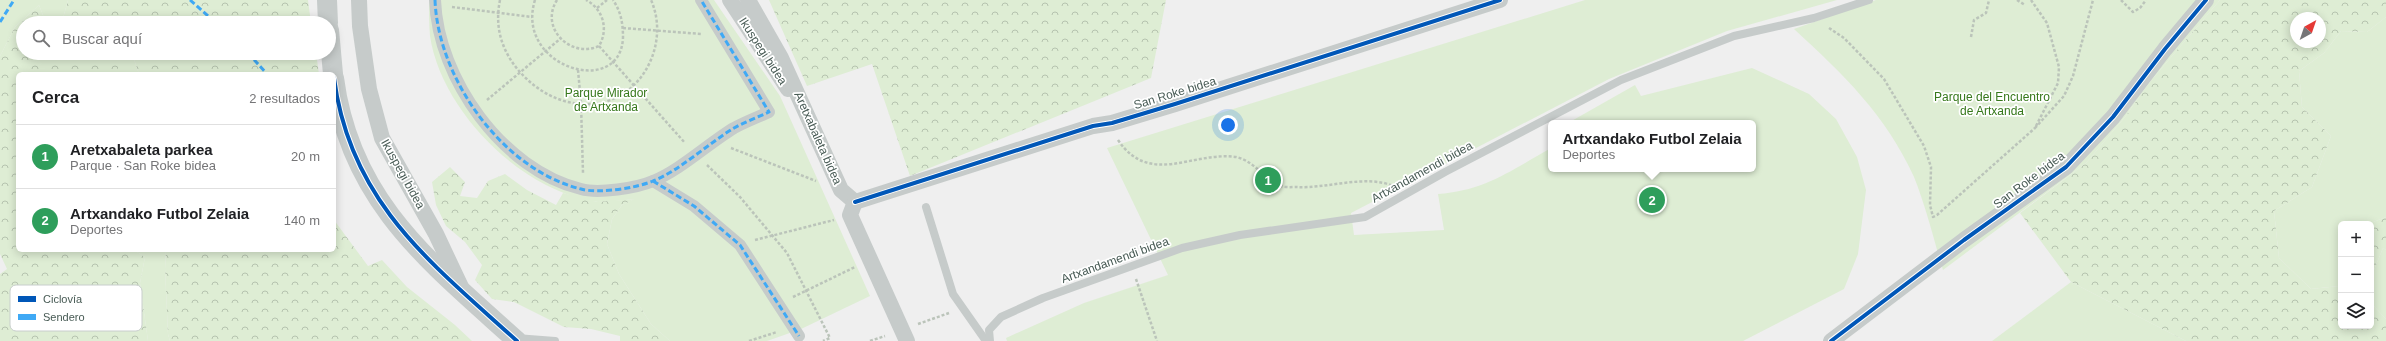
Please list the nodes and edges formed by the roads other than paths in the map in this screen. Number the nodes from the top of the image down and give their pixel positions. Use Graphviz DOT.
graph roads {
  1 [pos="327,0"];
  2 [pos="359,0"];
  3 [pos="701,0"];
  4 [pos="730,0"];
  5 [pos="748,0"];
  6 [pos="1500,0"];
  7 [pos="1869,0"];
  8 [pos="2206,0"];
  9 [pos="435,2"];
  10 [pos="328,16"];
  11 [pos="332,60"];
  12 [pos="334,72"];
  13 [pos="336,87"];
  14 [pos="801,99"];
  15 [pos="653,181"];
  16 [pos="926,207"];
  17 [pos="852,209"];
  18 [pos="463,292"];
  19 [pos="796,331"];
  20 [pos="515,339"];
  21 [pos="555,341"];
  22 [pos="907,341"];
  23 [pos="986,341"];
  24 [pos="990,341"];
  25 [pos="1831,341"];
  1 -- 10 [label="street"];
  2 -- 18 [label="street, Ikuspegi bidea"];
  3 -- 15 [label="street"];
  4 -- 14 [label="street, Ikuspegi bidea"];
  5 -- 14 [label="street, Aretxabaleta bidea"];
  6 -- 17 [label="street, San Roke bidea"];
  7 -- 24 [label="lane, Artxandamendi bidea"];
  8 -- 25 [label="street, San Roke bidea"];
  9 -- 15 [label="street"];
  11 -- 12 [label="street"];
  13 -- 18 [label="street"];
  14 -- 17 [label="street, Aretxabaleta bidea"];
  15 -- 19 [label="street"];
  16 -- 23 [label="lane"];
  17 -- 22 [label="street, Aretxabaleta bidea"];
  18 -- 20 [label="street"];
  20 -- 21 [label="lane"];
}
